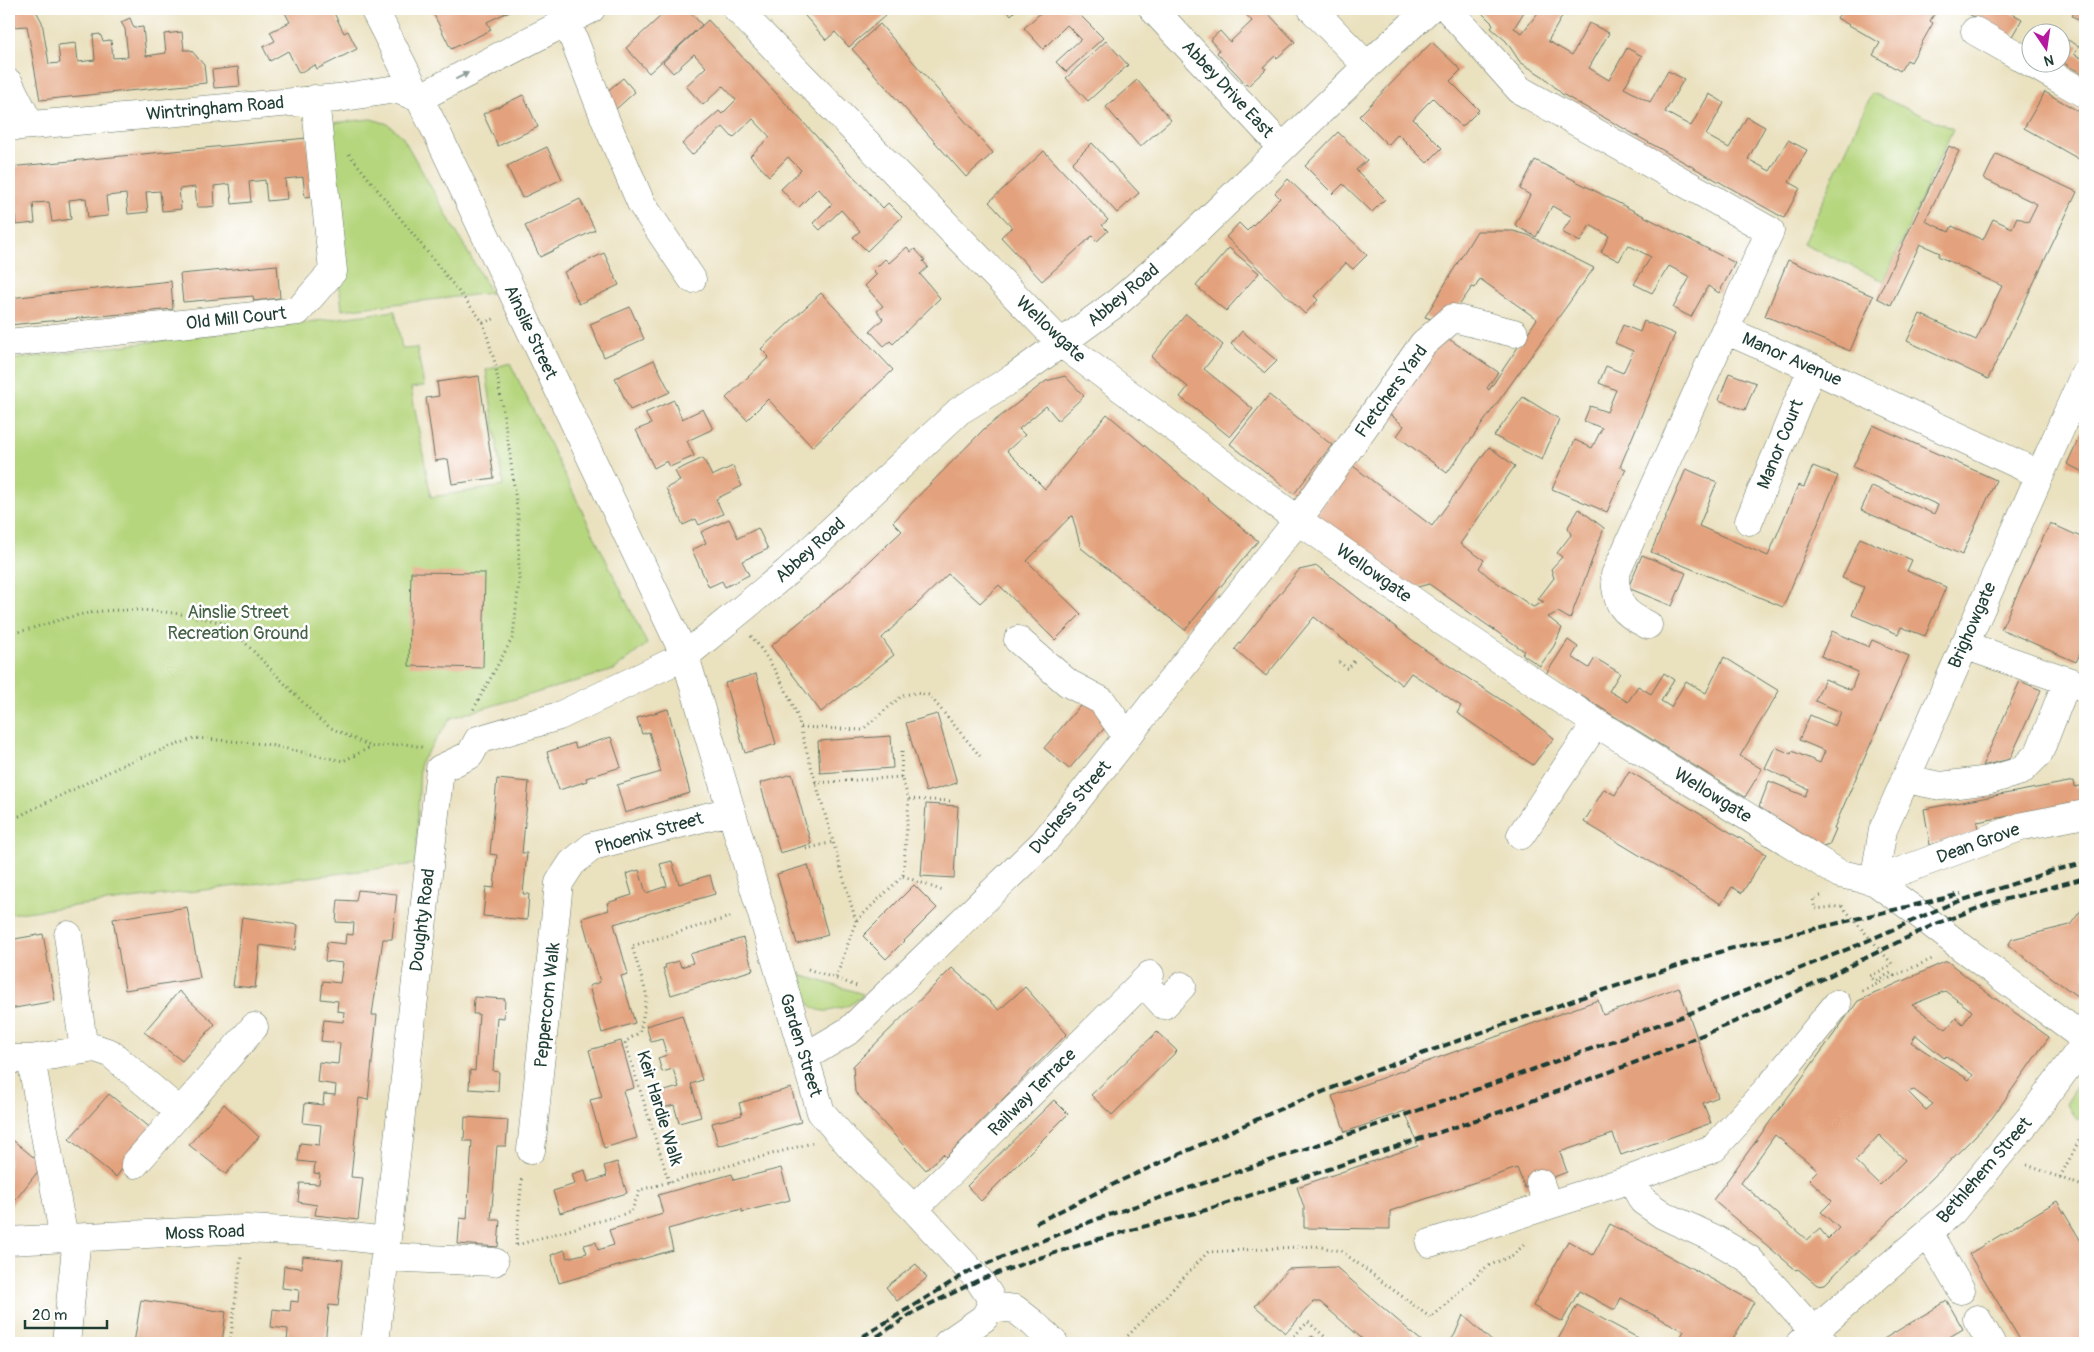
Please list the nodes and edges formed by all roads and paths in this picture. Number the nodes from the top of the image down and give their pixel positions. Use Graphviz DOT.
graph roads {
  1 [pos="374,9"];
  2 [pos="737,9"];
  3 [pos="1153,9"];
  4 [pos="1312,9"];
  5 [pos="1429,9"];
  6 [pos="1448,9"];
  7 [pos="576,17"];
  8 [pos="1975,31"];
  9 [pos="1367,66"];
  10 [pos="9,83"];
  11 [pos="2085,94"];
  12 [pos="419,98"];
  13 [pos="315,99"];
  14 [pos="19,126"];
  15 [pos="1282,147"];
  16 [pos="347,152"];
  17 [pos="692,279"];
  18 [pos="1729,321"];
  19 [pos="1514,334"];
  20 [pos="9,343"];
  21 [pos="1062,344"];
  22 [pos="1812,368"];
  23 [pos="2085,373"];
  24 [pos="2039,474"];
  25 [pos="1298,520"];
  26 [pos="1748,520"];
  27 [pos="1648,625"];
  28 [pos="9,634"];
  29 [pos="1018,640"];
  30 [pos="758,644"];
  31 [pos="1964,645"];
  32 [pos="685,656"];
  33 [pos="1356,658"];
  34 [pos="1339,662"];
  35 [pos="2076,684"];
  36 [pos="467,720"];
  37 [pos="1596,723"];
  38 [pos="801,728"];
  39 [pos="1126,737"];
  40 [pos="371,747"];
  41 [pos="902,750"];
  42 [pos="470,755"];
  43 [pos="980,756"];
  44 [pos="901,777"];
  45 [pos="1904,779"];
  46 [pos="815,783"];
  47 [pos="909,799"];
  48 [pos="950,801"];
  49 [pos="730,811"];
  50 [pos="2085,814"];
  51 [pos="9,815"];
  52 [pos="1520,835"];
  53 [pos="832,842"];
  54 [pos="806,849"];
  55 [pos="572,863"];
  56 [pos="903,876"];
  57 [pos="1874,881"];
  58 [pos="943,892"];
  59 [pos="1813,898"];
  60 [pos="759,909"];
  61 [pos="856,922"];
  62 [pos="68,935"];
  63 [pos="1960,946"];
  64 [pos="775,958"];
  65 [pos="1892,975"];
  66 [pos="836,978"];
  67 [pos="1182,986"];
  68 [pos="886,996"];
  69 [pos="1837,1004"];
  70 [pos="254,1027"];
  71 [pos="2085,1039"];
  72 [pos="2085,1043"];
  73 [pos="84,1050"];
  74 [pos="805,1058"];
  75 [pos="20,1059"];
  76 [pos="180,1112"];
  77 [pos="2085,1129"];
  78 [pos="839,1135"];
  79 [pos="532,1150"];
  80 [pos="2000,1155"];
  81 [pos="135,1164"];
  82 [pos="2060,1177"];
  83 [pos="1631,1179"];
  84 [pos="669,1182"];
  85 [pos="2085,1187"];
  86 [pos="1544,1194"];
  87 [pos="914,1209"];
  88 [pos="245,1229"];
  89 [pos="1928,1233"];
  90 [pos="70,1238"];
  91 [pos="16,1241"];
  92 [pos="1430,1243"];
  93 [pos="516,1246"];
  94 [pos="385,1249"];
  95 [pos="494,1262"];
  96 [pos="1961,1290"];
  97 [pos="991,1306"];
  98 [pos="1977,1319"];
  99 [pos="1812,1339"];
  100 [pos="66,1343"];
  101 [pos="230,1343"];
  102 [pos="375,1343"];
  103 [pos="948,1343"];
  104 [pos="1054,1343"];
  105 [pos="1121,1343"];
  106 [pos="1287,1343"];
  107 [pos="1332,1343"];
  108 [pos="1991,1343"];
  1 -- 12 [label="street, Ainslie Street"];
  2 -- 21 [label="street, Wellowgate"];
  3 -- 15 [label="street, Abbey Drive East"];
  4 -- 9 [label="street"];
  5 -- 9 [label="street, Abbey Road"];
  6 -- 18 [label="street, Manor Avenue"];
  12 -- 7 [label="street, one-way"];
  7 -- 17 [label="street"];
  8 -- 11 [label="street"];
  9 -- 15 [label="street, Abbey Road"];
  10 -- 14 [label="street"];
  12 -- 13 [label="street, Wintringham Road"];
  12 -- 32 [label="street, Ainslie Street"];
  13 -- 14 [label="street, Wintringham Road"];
  13 -- 20 [label="street, Old Mill Court"];
  15 -- 21 [label="street, Abbey Road"];
  16 -- 36 [label="path"];
  19 -- 25 [label="street, Fletchers Yard"];
  21 -- 25 [label="street, Wellowgate"];
  21 -- 32 [label="street, Abbey Road"];
  22 -- 24 [label="street, Manor Avenue"];
  22 -- 26 [label="street, Manor Court"];
  22 -- 27 [label="street, Manor Avenue"];
  23 -- 24 [label="street, Brighowgate"];
  24 -- 31 [label="street, Brighowgate"];
  25 -- 37 [label="street, Wellowgate"];
  25 -- 39 [label="street, Duchess Street"];
  28 -- 40 [label="path"];
  29 -- 39 [label="street"];
  30 -- 38 [label="path"];
  31 -- 35 [label="street"];
  31 -- 45 [label="street, Brighowgate"];
  32 -- 42 [label="street, Doughty Road"];
  32 -- 49 [label="street, Garden Street"];
  33 -- 34 [label="path"];
  35 -- 45 [label="street"];
  37 -- 52 [label="street"];
  37 -- 57 [label="street, Wellowgate"];
  38 -- 43 [label="path"];
  38 -- 46 [label="path"];
  39 -- 68 [label="street, Duchess Street"];
  40 -- 42 [label="path"];
  40 -- 51 [label="path"];
  41 -- 44 [label="path"];
  42 -- 94 [label="street, Doughty Road"];
  44 -- 46 [label="path"];
  44 -- 47 [label="path"];
  45 -- 57 [label="street, Brighowgate"];
  46 -- 53 [label="path"];
  47 -- 48 [label="path"];
  47 -- 56 [label="path"];
  49 -- 55 [label="street, Phoenix Street"];
  49 -- 60 [label="street, Garden Street"];
  50 -- 57 [label="street, Dean Grove"];
  53 -- 54 [label="path"];
  53 -- 61 [label="path"];
  55 -- 79 [label="street, Peppercorn Walk"];
  56 -- 58 [label="path"];
  56 -- 61 [label="path"];
  57 -- 63 [label="street, Wellowgate"];
  59 -- 65 [label="path, bridge"];
  60 -- 64 [label="street, Garden Street"];
  60 -- 84 [label="path, Keir Hardie Walk"];
  61 -- 66 [label="path"];
  62 -- 73 [label="street"];
  63 -- 65 [label="path"];
  63 -- 71 [label="street, Wellowgate"];
  64 -- 66 [label="path"];
  64 -- 74 [label="street, Garden Street"];
  65 -- 69 [label="path"];
  66 -- 68 [label="path"];
  67 -- 87 [label="street, Railway Terrace"];
  68 -- 74 [label="street, Duchess Street"];
  69 -- 83 [label="street"];
  70 -- 76 [label="street"];
  72 -- 80 [label="street, Bethlehem Street"];
  73 -- 75 [label="street"];
  73 -- 76 [label="street"];
  74 -- 78 [label="street, Garden Street"];
  75 -- 90 [label="street"];
  76 -- 81 [label="street"];
  77 -- 82 [label="path"];
  78 -- 84 [label="path, Keir Hardie Walk"];
  78 -- 87 [label="street, Garden Street"];
  79 -- 93 [label="path"];
  80 -- 82 [label="path"];
  80 -- 89 [label="street, Bethlehem Street"];
  82 -- 85 [label="path"];
  83 -- 86 [label="street"];
  83 -- 99 [label="street"];
  84 -- 93 [label="path, Keir Hardie Walk"];
  86 -- 92 [label="street"];
  86 -- 105 [label="path"];
  87 -- 97 [label="street, Garden Street"];
  88 -- 90 [label="street, Moss Road"];
  88 -- 94 [label="street, Moss Road"];
  88 -- 101 [label="path"];
  89 -- 96 [label="street"];
  89 -- 99 [label="street, Bethlehem Street"];
  90 -- 91 [label="street, Moss Road"];
  90 -- 100 [label="street"];
  93 -- 95 [label="path"];
  94 -- 95 [label="street, Moss Road"];
  94 -- 102 [label="street, Doughty Road"];
  97 -- 103 [label="street"];
  97 -- 104 [label="street"];
  98 -- 108 [label="street"];
  106 -- 107 [label="path"];
}
